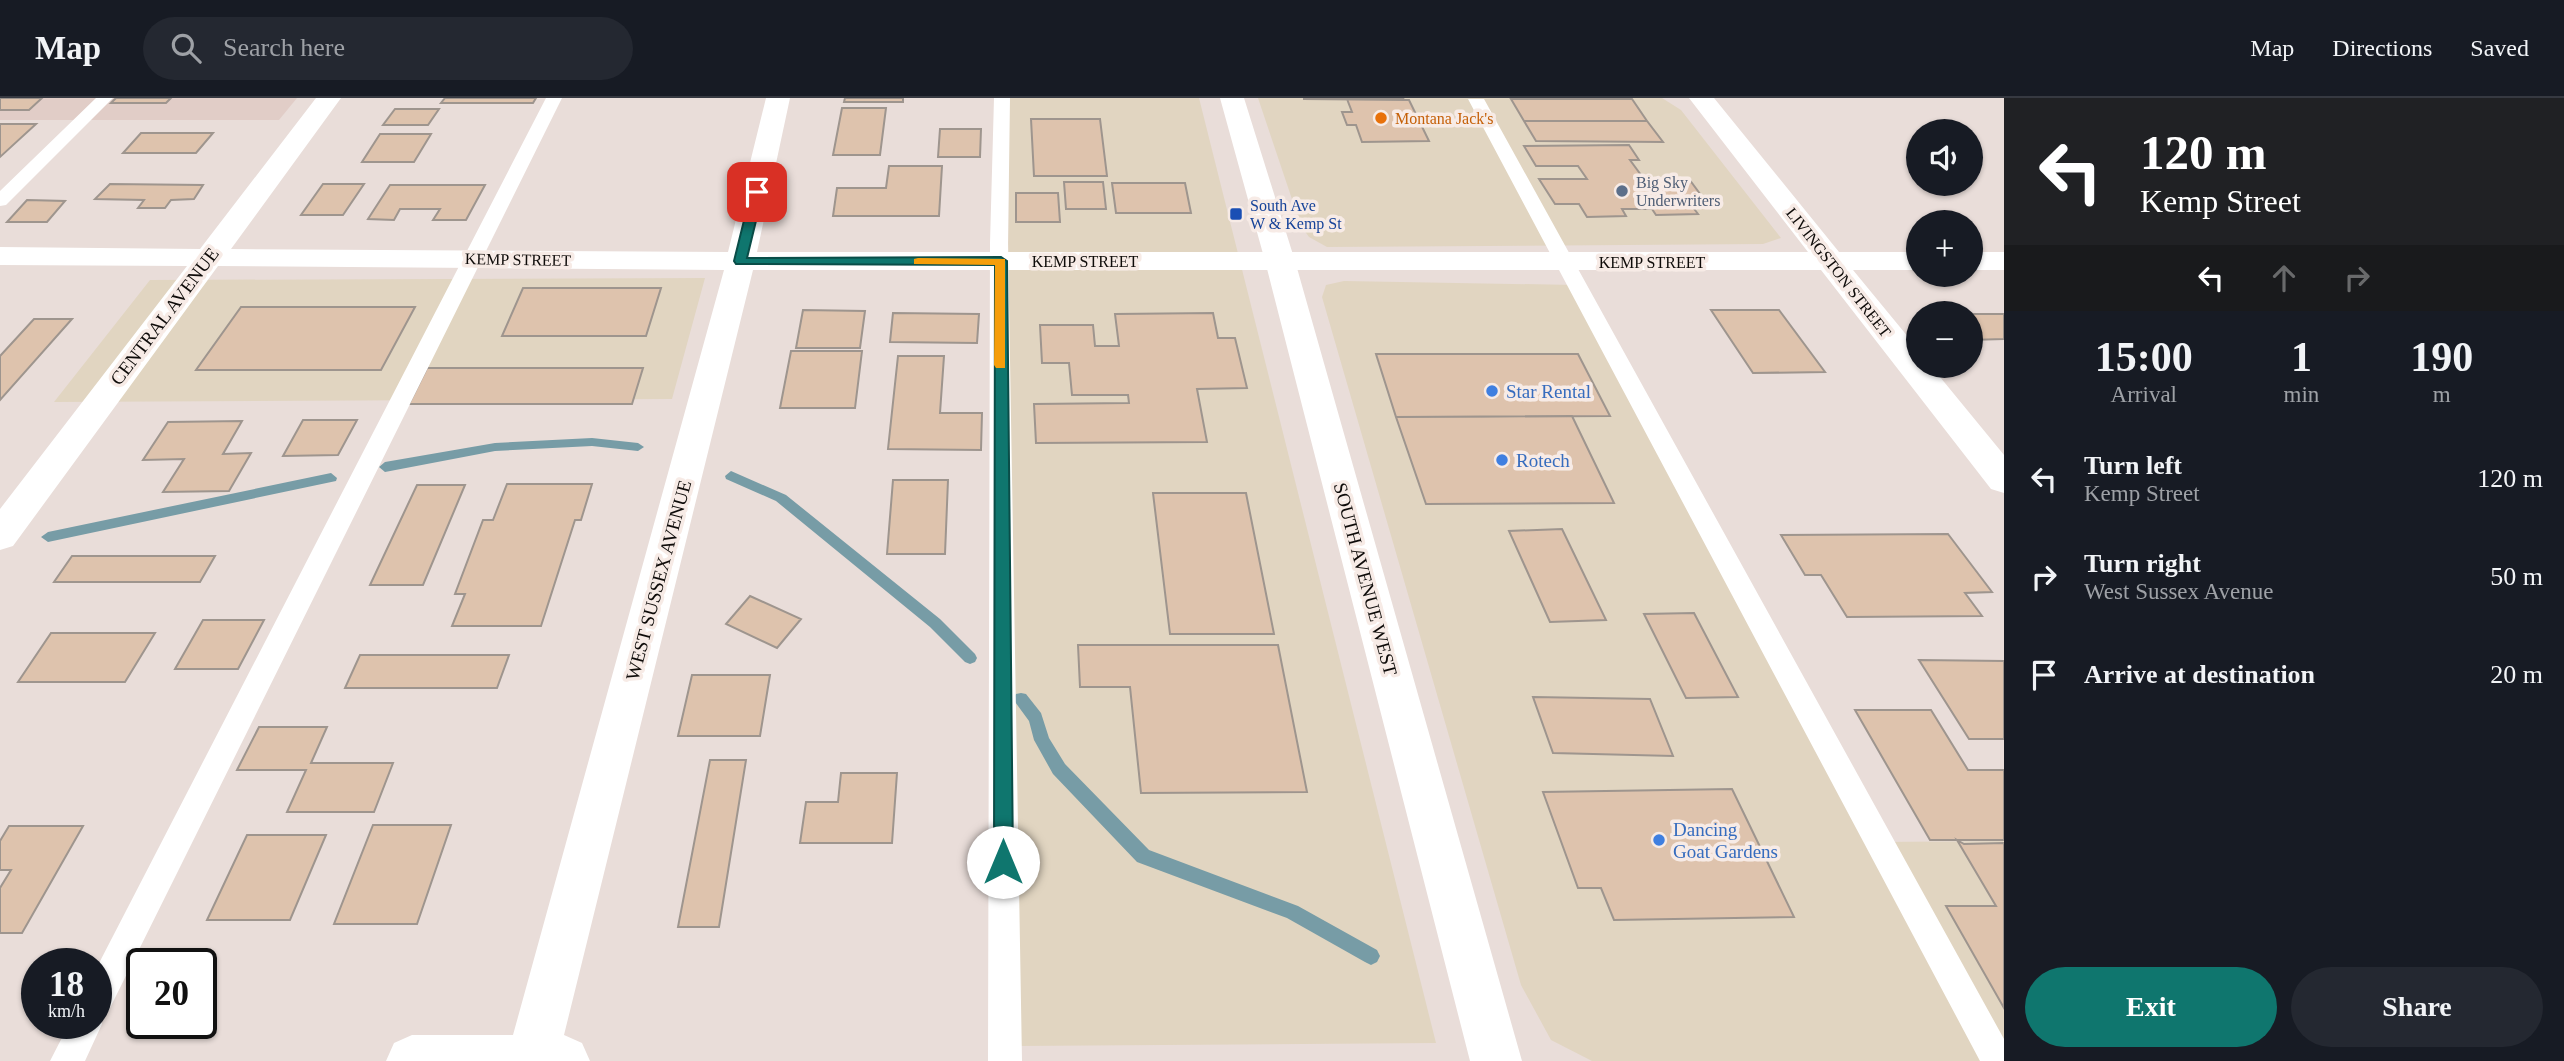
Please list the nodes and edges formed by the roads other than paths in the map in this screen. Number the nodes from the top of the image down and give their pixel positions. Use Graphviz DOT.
graph roads {
  1 [pos="105,98"];
  2 [pos="329,98"];
  3 [pos="554,98"];
  4 [pos="778,98"];
  5 [pos="1002,98"];
  6 [pos="1232,98"];
  7 [pos="1701,98"];
  8 [pos="1476,99"];
  9 [pos="0,201"];
  10 [pos="0,256"];
  11 [pos="208,257"];
  12 [pos="472,259"];
  13 [pos="740,261"];
  14 [pos="1001,261"];
  15 [pos="1280,261"];
  16 [pos="1906,261"];
  17 [pos="1983,261"];
  18 [pos="2004,261"];
  19 [pos="1564,262"];
  20 [pos="1831,262"];
  21 [pos="2004,480"];
  22 [pos="0,536"];
  23 [pos="112,971"];
  24 [pos="78,1039"];
  25 [pos="67,1061"];
  26 [pos="412,1061"];
  27 [pos="543,1061"];
  28 [pos="1005,1061"];
  29 [pos="1496,1061"];
  30 [pos="1998,1061"];
  1 -- 9 [label="lane"];
  2 -- 11 [label="street, CENTRAL AVENUE"];
  3 -- 12 [label="lane"];
  4 -- 13 [label="street, WEST SUSSEX AVENUE"];
  5 -- 14 [label="lane"];
  6 -- 15 [label="street, SOUTH AVENUE WEST"];
  7 -- 20 [label="street, LIVINGSTON STREET"];
  8 -- 19 [label="lane"];
  10 -- 11 [label="street, KEMP STREET"];
  11 -- 12 [label="street, KEMP STREET"];
  11 -- 22 [label="street, CENTRAL AVENUE"];
  12 -- 13 [label="street, KEMP STREET"];
  12 -- 23 [label="lane"];
  13 -- 14 [label="street, KEMP STREET"];
  13 -- 27 [label="street, WEST SUSSEX AVENUE"];
  14 -- 15 [label="street, KEMP STREET"];
  14 -- 28 [label="lane"];
  15 -- 19 [label="street, KEMP STREET"];
  15 -- 29 [label="street, SOUTH AVENUE WEST"];
  16 -- 20 [label="street, KEMP STREET"];
  17 -- 18 [label="street"];
  19 -- 20 [label="street, KEMP STREET"];
  19 -- 30 [label="lane"];
  20 -- 21 [label="street, LIVINGSTON STREET"];
  24 -- 25 [label="lane"];
  26 -- 27 [label="street"];
}
